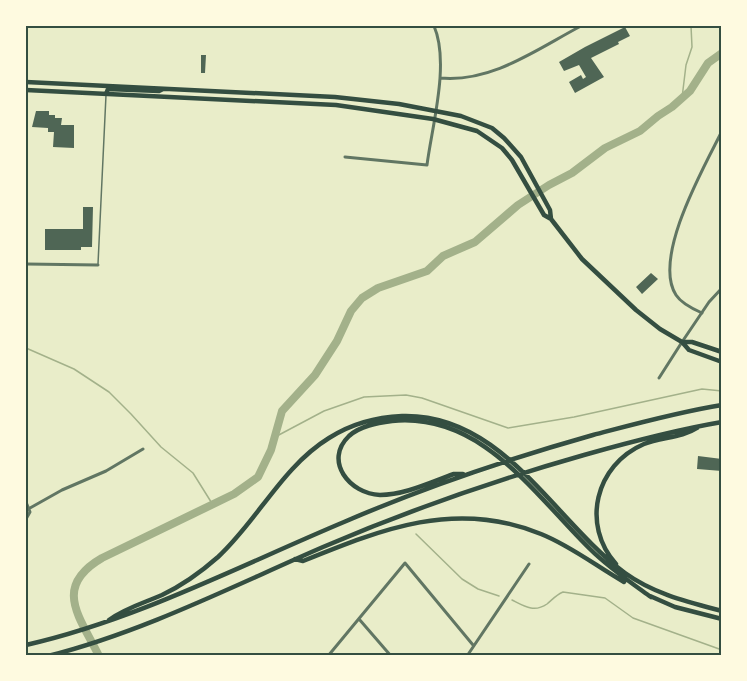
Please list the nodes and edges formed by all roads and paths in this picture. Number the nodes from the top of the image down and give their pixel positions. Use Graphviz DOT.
graph roads {
  1 [pos="434,26"];
  2 [pos="581,26"];
  3 [pos="440,78"];
  4 [pos="26,82"];
  5 [pos="166,88"];
  6 [pos="26,90"];
  7 [pos="106,94"];
  8 [pos="434,111"];
  9 [pos="433,119"];
  10 [pos="722,132"];
  11 [pos="345,157"];
  12 [pos="551,219"];
  13 [pos="26,264"];
  14 [pos="98,265"];
  15 [pos="722,288"];
  16 [pos="702,314"];
  17 [pos="682,342"];
  18 [pos="722,352"];
  19 [pos="722,362"];
  20 [pos="659,378"];
  21 [pos="722,405"];
  22 [pos="722,422"];
  23 [pos="699,426"];
  24 [pos="143,449"];
  25 [pos="466,474"];
  26 [pos="26,502"];
  27 [pos="30,508"];
  28 [pos="26,519"];
  29 [pos="295,559"];
  30 [pos="529,564"];
  31 [pos="627,574"];
  32 [pos="651,597"];
  33 [pos="722,611"];
  34 [pos="359,619"];
  35 [pos="722,619"];
  36 [pos="109,620"];
  37 [pos="26,645"];
  38 [pos="473,645"];
  39 [pos="48,656"];
  40 [pos="328,656"];
  41 [pos="391,656"];
  42 [pos="467,656"];
  1 -- 3 [label="street"];
  2 -- 3 [label="street"];
  3 -- 8 [label="street"];
  4 -- 5 [label="main road"];
  5 -- 7 [label="main road"];
  5 -- 8 [label="main road"];
  6 -- 7 [label="main road"];
  7 -- 9 [label="main road"];
  7 -- 14 [label="lane"];
  8 -- 9 [label="street"];
  8 -- 12 [label="main road"];
  9 -- 11 [label="street"];
  9 -- 12 [label="main road"];
  10 -- 16 [label="street"];
  12 -- 17 [label="main road"];
  13 -- 14 [label="street"];
  15 -- 16 [label="street"];
  16 -- 17 [label="street"];
  17 -- 18 [label="main road"];
  17 -- 19 [label="main road"];
  17 -- 20 [label="street"];
  21 -- 25 [label="main road"];
  22 -- 23 [label="main road"];
  23 -- 29 [label="main road"];
  23 -- 31 [label="main road"];
  24 -- 27 [label="street"];
  25 -- 32 [label="main road"];
  25 -- 36 [label="main road"];
  26 -- 27 [label="street"];
  27 -- 28 [label="street"];
  29 -- 32 [label="main road"];
  29 -- 39 [label="main road"];
  30 -- 38 [label="street"];
  31 -- 33 [label="main road"];
  31 -- 36 [label="main road"];
  32 -- 35 [label="main road"];
  34 -- 38 [label="street"];
  34 -- 40 [label="street"];
  34 -- 41 [label="street"];
  36 -- 37 [label="main road"];
  38 -- 42 [label="street"];
}
